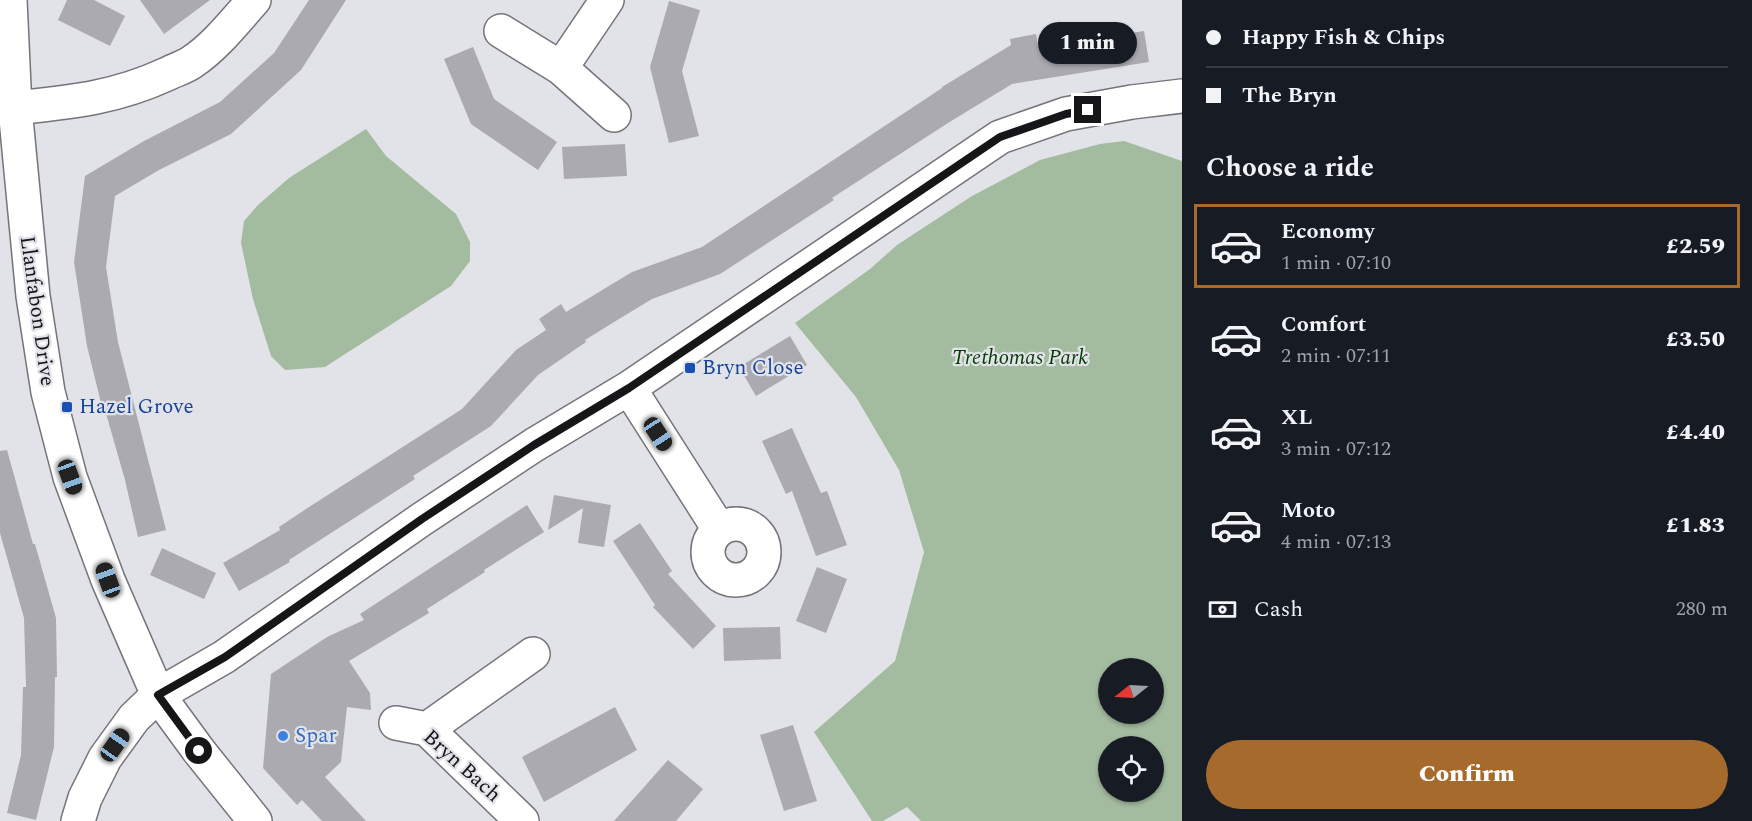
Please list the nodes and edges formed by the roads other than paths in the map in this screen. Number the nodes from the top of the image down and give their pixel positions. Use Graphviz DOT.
graph roads {
  1 [pos="10,0"];
  2 [pos="254,0"];
  3 [pos="607,0"];
  4 [pos="501,31"];
  5 [pos="561,68"];
  6 [pos="1182,96"];
  7 [pos="15,108"];
  8 [pos="614,115"];
  9 [pos="629,388"];
  10 [pos="719,529"];
  11 [pos="533,654"];
  12 [pos="158,695"];
  13 [pos="78,821"];
  14 [pos="255,821"];
  15 [pos="522,821"];
  1 -- 7 [label="street, Llanfabon Drive"];
  2 -- 7 [label="street"];
  3 -- 5 [label="street"];
  4 -- 5 [label="street"];
  5 -- 8 [label="street"];
  6 -- 9 [label="street"];
  7 -- 12 [label="street, Llanfabon Drive"];
  9 -- 10 [label="street"];
  9 -- 12 [label="street"];
  11 -- 15 [label="street, Bryn Bach"];
  12 -- 13 [label="street"];
  12 -- 14 [label="street, Llanfabon Drive"];
}
